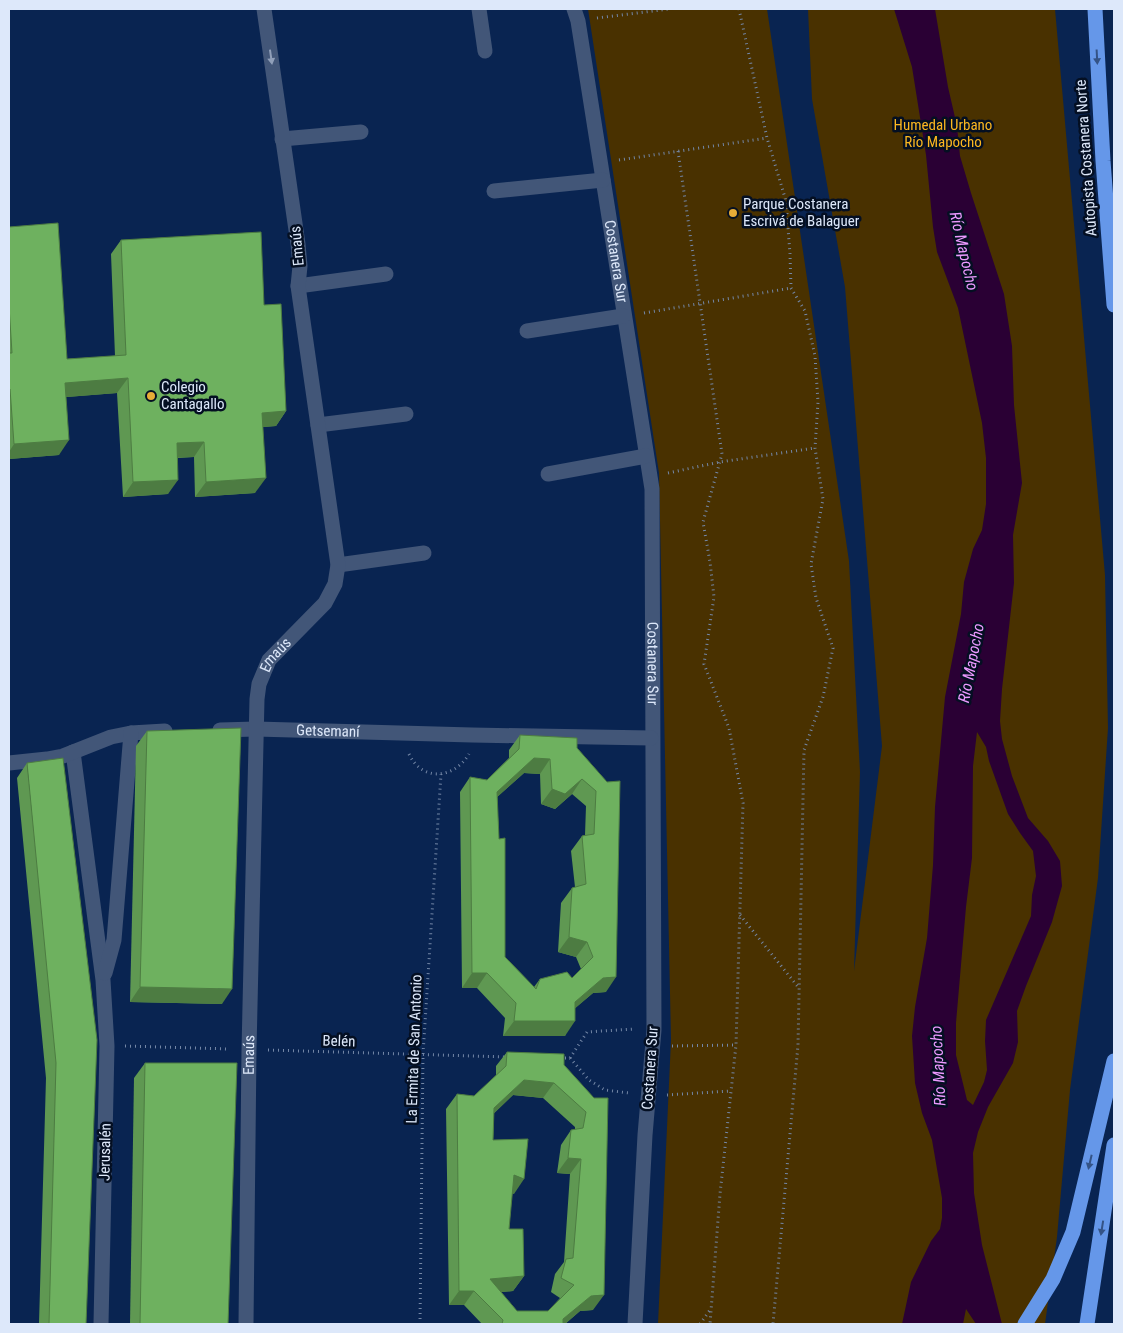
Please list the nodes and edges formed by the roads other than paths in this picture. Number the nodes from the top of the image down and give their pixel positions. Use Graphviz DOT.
graph roads {
  1 [pos="264,9"];
  2 [pos="479,9"];
  3 [pos="1095,9"];
  4 [pos="576,15"];
  5 [pos="486,50"];
  6 [pos="361,132"];
  7 [pos="282,139"];
  8 [pos="603,180"];
  9 [pos="494,191"];
  10 [pos="386,274"];
  11 [pos="298,286"];
  12 [pos="1114,305"];
  13 [pos="623,316"];
  14 [pos="527,331"];
  15 [pos="406,414"];
  16 [pos="318,425"];
  17 [pos="646,456"];
  18 [pos="548,474"];
  19 [pos="424,553"];
  20 [pos="338,565"];
  21 [pos="256,729"];
  22 [pos="210,730"];
  23 [pos="182,731"];
  24 [pos="131,733"];
  25 [pos="651,738"];
  26 [pos="73,752"];
  27 [pos="9,763"];
  28 [pos="103,980"];
  29 [pos="1114,1061"];
  30 [pos="1114,1145"];
  31 [pos="101,1324"];
  32 [pos="246,1324"];
  33 [pos="634,1324"];
  34 [pos="1026,1324"];
  35 [pos="1087,1324"];
  1 -- 7 [label="street, Emaús, one-way"];
  2 -- 5 [label="street"];
  3 -- 12 [label="highway, Autopista Costanera Norte, one-way"];
  4 -- 8 [label="street, Costanera Sur"];
  6 -- 7 [label="street"];
  7 -- 11 [label="street, Emaús"];
  8 -- 9 [label="street"];
  8 -- 13 [label="street, Costanera Sur"];
  10 -- 11 [label="street"];
  11 -- 16 [label="street, Emaús"];
  13 -- 14 [label="street"];
  13 -- 17 [label="street, Costanera Sur"];
  15 -- 16 [label="street"];
  16 -- 20 [label="street, Emaús"];
  17 -- 18 [label="street"];
  17 -- 25 [label="street, Costanera Sur"];
  19 -- 20 [label="street"];
  20 -- 21 [label="street, Emaús"];
  21 -- 22 [label="street, Getsemaní"];
  21 -- 25 [label="street, Getsemaní"];
  21 -- 32 [label="street, Emaús"];
  23 -- 24 [label="street"];
  24 -- 26 [label="street"];
  24 -- 28 [label="street, Jerusalén"];
  25 -- 33 [label="street, Costanera Sur"];
  26 -- 27 [label="street"];
  26 -- 28 [label="street, Jerusalén"];
  28 -- 31 [label="street, Jerusalén"];
  29 -- 34 [label="highway, one-way"];
  30 -- 35 [label="highway, one-way"];
}
